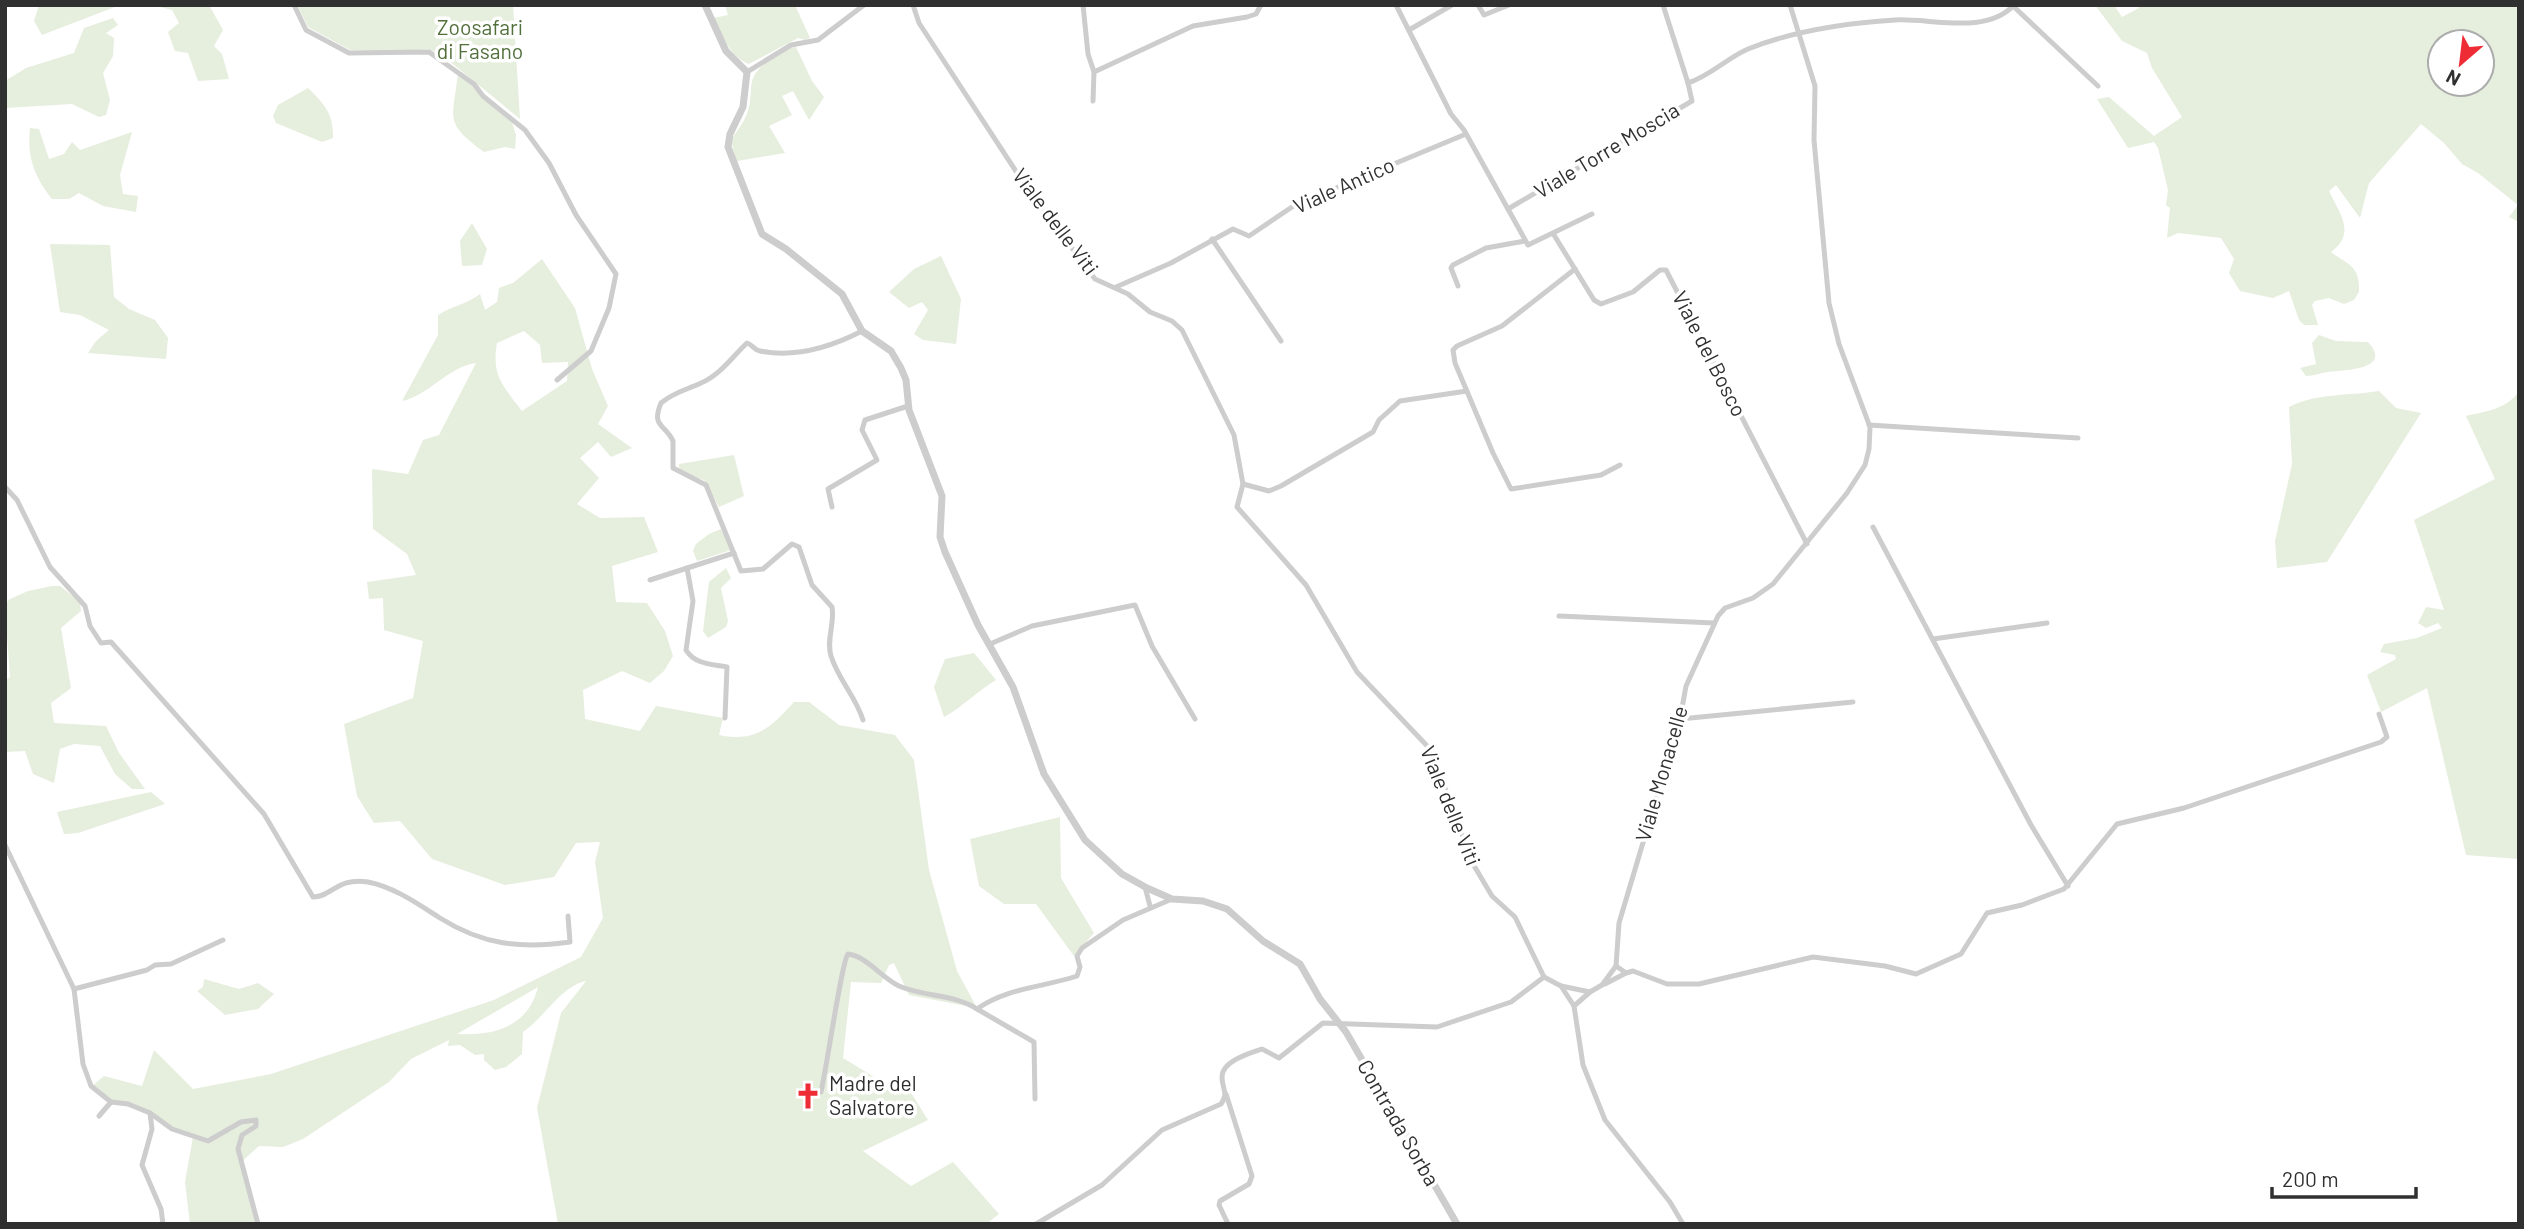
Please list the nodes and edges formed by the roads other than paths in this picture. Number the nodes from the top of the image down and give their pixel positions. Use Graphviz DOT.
graph roads {
  1 [pos="294,5"];
  2 [pos="705,5"];
  3 [pos="864,5"];
  4 [pos="913,5"];
  5 [pos="1083,5"];
  6 [pos="1261,5"];
  7 [pos="1396,5"];
  8 [pos="1452,5"];
  9 [pos="1478,5"];
  10 [pos="1509,5"];
  11 [pos="1663,5"];
  12 [pos="1790,5"];
  13 [pos="1409,30"];
  14 [pos="1796,34"];
  15 [pos="747,72"];
  16 [pos="1094,72"];
  17 [pos="1688,83"];
  18 [pos="2098,86"];
  19 [pos="1093,101"];
  20 [pos="1466,134"];
  21 [pos="1507,209"];
  22 [pos="1592,214"];
  23 [pos="1554,235"];
  24 [pos="1212,239"];
  25 [pos="1525,241"];
  26 [pos="1575,269"];
  27 [pos="1458,286"];
  28 [pos="1114,288"];
  29 [pos="862,331"];
  30 [pos="1281,341"];
  31 [pos="557,380"];
  32 [pos="1466,391"];
  33 [pos="908,406"];
  34 [pos="1868,425"];
  35 [pos="2078,438"];
  36 [pos="1620,465"];
  37 [pos="1243,484"];
  38 [pos="5,487"];
  39 [pos="832,507"];
  40 [pos="1873,527"];
  41 [pos="1807,544"];
  42 [pos="734,553"];
  43 [pos="687,568"];
  44 [pos="650,580"];
  45 [pos="1559,616"];
  46 [pos="1714,623"];
  47 [pos="2047,623"];
  48 [pos="1933,639"];
  49 [pos="990,644"];
  50 [pos="1853,702"];
  51 [pos="2379,713"];
  52 [pos="725,718"];
  53 [pos="1195,719"];
  54 [pos="1680,719"];
  55 [pos="863,720"];
  56 [pos="5,845"];
  57 [pos="2068,886"];
  58 [pos="1145,887"];
  59 [pos="1172,899"];
  60 [pos="1150,905"];
  61 [pos="568,916"];
  62 [pos="223,940"];
  63 [pos="1616,966"];
  64 [pos="1626,973"];
  65 [pos="1544,977"];
  66 [pos="1602,985"];
  67 [pos="1561,986"];
  68 [pos="74,989"];
  69 [pos="1590,992"];
  70 [pos="1574,1006"];
  71 [pos="978,1009"];
  72 [pos="1340,1023"];
  73 [pos="821,1092"];
  74 [pos="1226,1094"];
  75 [pos="1035,1099"];
  76 [pos="111,1102"];
  77 [pos="150,1113"];
  78 [pos="99,1116"];
  79 [pos="163,1224"];
  80 [pos="258,1224"];
  81 [pos="1036,1224"];
  82 [pos="1227,1224"];
  83 [pos="1457,1224"];
  84 [pos="1683,1224"];
  1 -- 31 [label="street"];
  2 -- 15 [label="street"];
  3 -- 15 [label="street"];
  4 -- 28 [label="street, Viale delle Viti"];
  5 -- 16 [label="street"];
  6 -- 16 [label="street"];
  7 -- 13 [label="street"];
  8 -- 13 [label="street"];
  9 -- 10 [label="street"];
  11 -- 17 [label="street"];
  12 -- 14 [label="street"];
  13 -- 20 [label="street"];
  14 -- 17 [label="street, Viale Torre Moscia"];
  14 -- 18 [label="street, Viale Torre Moscia"];
  14 -- 34 [label="street"];
  15 -- 29 [label="street"];
  16 -- 19 [label="street"];
  17 -- 21 [label="street, Viale Torre Moscia"];
  20 -- 21 [label="street"];
  20 -- 24 [label="street, Viale Antico"];
  21 -- 25 [label="street"];
  22 -- 23 [label="street"];
  23 -- 25 [label="street"];
  23 -- 26 [label="street, Viale del Bosco"];
  24 -- 28 [label="street, Viale Antico"];
  24 -- 30 [label="street"];
  25 -- 27 [label="street"];
  26 -- 32 [label="street"];
  26 -- 41 [label="street, Viale del Bosco"];
  28 -- 37 [label="street, Viale delle Viti"];
  29 -- 33 [label="street, Contrada Sorba"];
  29 -- 42 [label="street"];
  32 -- 36 [label="street"];
  32 -- 37 [label="street"];
  33 -- 39 [label="street"];
  33 -- 49 [label="street, Contrada Sorba"];
  34 -- 35 [label="street"];
  34 -- 41 [label="street, Viale Monacelle"];
  37 -- 65 [label="street, Viale delle Viti"];
  38 -- 61 [label="street"];
  40 -- 48 [label="street"];
  41 -- 46 [label="street, Viale Monacelle"];
  42 -- 43 [label="street"];
  42 -- 55 [label="street"];
  43 -- 44 [label="street"];
  43 -- 52 [label="street"];
  45 -- 46 [label="street"];
  46 -- 54 [label="street, Viale Monacelle"];
  47 -- 48 [label="street"];
  48 -- 57 [label="street"];
  49 -- 53 [label="street"];
  49 -- 58 [label="street, Contrada Sorba"];
  50 -- 54 [label="street"];
  51 -- 57 [label="street"];
  54 -- 63 [label="street, Viale Monacelle"];
  56 -- 68 [label="street"];
  57 -- 64 [label="street"];
  58 -- 59 [label="street, Contrada Sorba"];
  58 -- 60 [label="street"];
  59 -- 60 [label="street"];
  59 -- 72 [label="street, Contrada Sorba"];
  60 -- 71 [label="street"];
  62 -- 68 [label="street"];
  63 -- 64 [label="street"];
  63 -- 66 [label="street"];
  64 -- 66 [label="street"];
  65 -- 67 [label="street"];
  65 -- 72 [label="street"];
  66 -- 69 [label="street"];
  67 -- 69 [label="street"];
  67 -- 70 [label="street"];
  68 -- 76 [label="street"];
  69 -- 70 [label="street"];
  70 -- 84 [label="street"];
  71 -- 73 [label="street"];
  71 -- 75 [label="street"];
  72 -- 74 [label="street"];
  72 -- 83 [label="street, Contrada Sorba"];
  74 -- 81 [label="street"];
  74 -- 82 [label="street"];
  76 -- 77 [label="street"];
  76 -- 78 [label="street"];
  77 -- 79 [label="street"];
  77 -- 80 [label="street"];
}
